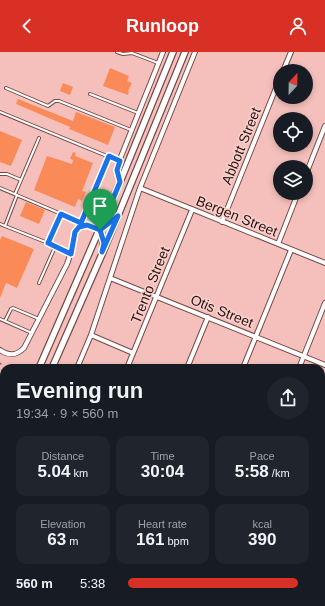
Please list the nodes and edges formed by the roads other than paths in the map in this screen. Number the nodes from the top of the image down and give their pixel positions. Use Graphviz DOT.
graph roads {
  1 [pos="117,52"];
  2 [pos="163,52"];
  3 [pos="173,52"];
  4 [pos="185,52"];
  5 [pos="195,52"];
  6 [pos="291,52"];
  7 [pos="159,64"];
  8 [pos="286,64"];
  9 [pos="6,88"];
  10 [pos="90,94"];
  11 [pos="273,95"];
  12 [pos="0,112"];
  13 [pos="139,114"];
  14 [pos="325,126"];
  15 [pos="132,130"];
  16 [pos="39,138"];
  17 [pos="109,156"];
  18 [pos="312,160"];
  19 [pos="120,161"];
  20 [pos="0,174"];
  21 [pos="21,180"];
  22 [pos="120,182"];
  23 [pos="0,188"];
  24 [pos="140,188"];
  25 [pos="16,195"];
  26 [pos="295,200"];
  27 [pos="192,210"];
  28 [pos="61,214"];
  29 [pos="118,216"];
  30 [pos="222,222"];
  31 [pos="81,223"];
  32 [pos="0,224"];
  33 [pos="87,225"];
  34 [pos="5,226"];
  35 [pos="100,230"];
  36 [pos="48,243"];
  37 [pos="278,244"];
  38 [pos="55,247"];
  39 [pos="291,250"];
  40 [pos="102,252"];
  41 [pos="71,254"];
  42 [pos="325,263"];
  43 [pos="110,278"];
  44 [pos="39,283"];
  45 [pos="157,297"];
  46 [pos="325,303"];
  47 [pos="208,317"];
  48 [pos="0,319"];
  49 [pos="39,319"];
  50 [pos="5,321"];
  51 [pos="32,333"];
  52 [pos="91,335"];
  53 [pos="256,337"];
  54 [pos="0,350"];
  55 [pos="133,353"];
  56 [pos="304,356"];
  57 [pos="41,364"];
  58 [pos="54,364"];
  59 [pos="79,364"];
  60 [pos="129,364"];
  61 [pos="189,364"];
  62 [pos="245,364"];
  63 [pos="301,364"];
  64 [pos="323,364"];
  1 -- 7 [label="lane"];
  2 -- 7 [label="street"];
  3 -- 22 [label="main road"];
  4 -- 29 [label="main road"];
  5 -- 24 [label="street"];
  6 -- 8 [label="street"];
  7 -- 13 [label="street"];
  9 -- 15 [label="lane"];
  10 -- 13 [label="lane"];
  11 -- 30 [label="street, Abbott Street"];
  12 -- 17 [label="lane"];
  13 -- 15 [label="street"];
  14 -- 18 [label="street"];
  15 -- 19 [label="street"];
  16 -- 21 [label="lane"];
  17 -- 19 [label="lane"];
  17 -- 31 [label="lane"];
  19 -- 22 [label="street"];
  20 -- 21 [label="lane"];
  21 -- 25 [label="lane"];
  22 -- 35 [label="main road"];
  23 -- 25 [label="lane"];
  24 -- 27 [label="street, Bergen Street"];
  24 -- 43 [label="street"];
  25 -- 28 [label="lane"];
  25 -- 34 [label="lane"];
  26 -- 37 [label="street"];
  27 -- 30 [label="street, Bergen Street"];
  27 -- 45 [label="street, Trento Street"];
  28 -- 31 [label="lane"];
  28 -- 36 [label="lane"];
  29 -- 35 [label="main road"];
  29 -- 40 [label="main road"];
  30 -- 37 [label="street, Bergen Street"];
  31 -- 33 [label="lane"];
  32 -- 34 [label="lane"];
  33 -- 35 [label="street"];
  33 -- 41 [label="street"];
  34 -- 36 [label="lane"];
  35 -- 40 [label="main road"];
  35 -- 57 [label="main road"];
  36 -- 38 [label="lane"];
  37 -- 39 [label="street, Bergen Street"];
  38 -- 41 [label="lane"];
  38 -- 44 [label="lane"];
  39 -- 42 [label="street, Bergen Street"];
  39 -- 53 [label="street"];
  40 -- 58 [label="main road"];
  41 -- 49 [label="street"];
  43 -- 45 [label="street, Otis Street"];
  43 -- 52 [label="street"];
  45 -- 47 [label="street, Otis Street"];
  45 -- 55 [label="street, Trento Street"];
  46 -- 56 [label="street"];
  47 -- 53 [label="street, Otis Street"];
  47 -- 61 [label="street"];
  48 -- 50 [label="lane"];
  49 -- 50 [label="lane"];
  49 -- 51 [label="street"];
  50 -- 51 [label="lane"];
  51 -- 54 [label="street"];
  52 -- 55 [label="street"];
  52 -- 59 [label="street"];
  53 -- 56 [label="street, Otis Street"];
  53 -- 62 [label="street"];
  55 -- 60 [label="street, Trento Street"];
  56 -- 63 [label="street"];
  56 -- 64 [label="street, Otis Street"];
}
